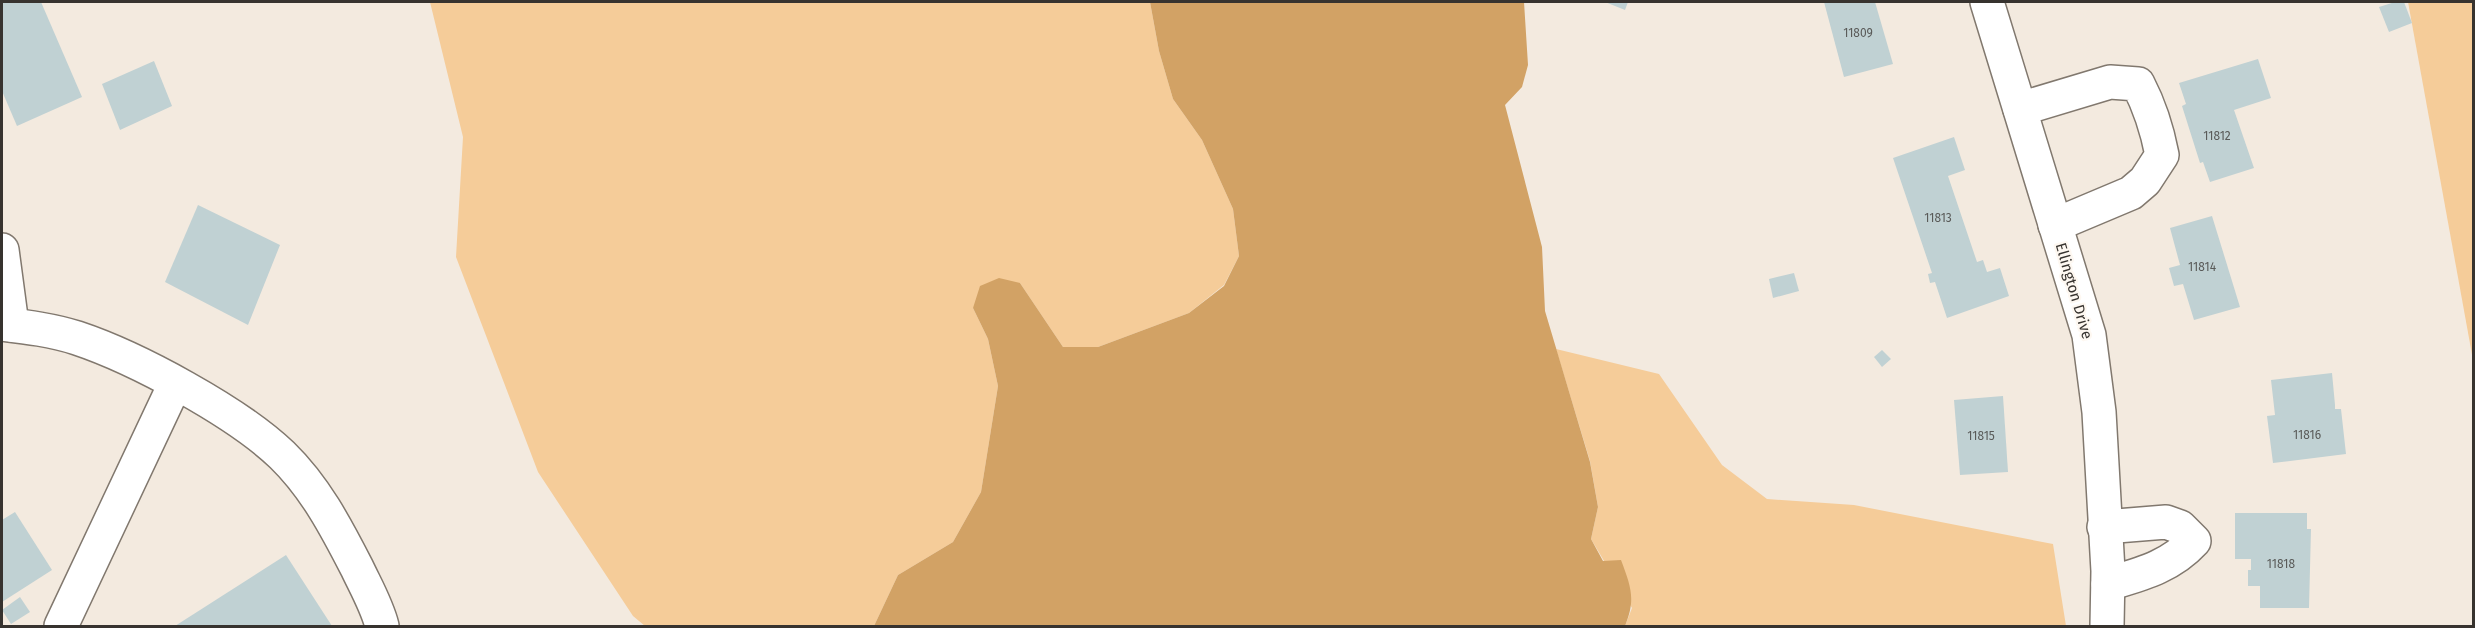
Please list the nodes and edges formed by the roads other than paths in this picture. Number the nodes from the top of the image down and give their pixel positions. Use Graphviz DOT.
graph roads {
  1 [pos="1987,2"];
  2 [pos="2020,109"];
  3 [pos="2055,225"];
  4 [pos="2,250"];
  5 [pos="7,324"];
  6 [pos="175,384"];
  7 [pos="2104,527"];
  8 [pos="2108,584"];
  9 [pos="61,627"];
  10 [pos="382,627"];
  11 [pos="2107,627"];
  1 -- 2 [label="street, Ellington Drive"];
  2 -- 3 [label="street, Ellington Drive"];
  2 -- 3 [label="street"];
  3 -- 7 [label="street, Ellington Drive"];
  4 -- 5 [label="street"];
  5 -- 6 [label="street"];
  6 -- 9 [label="street"];
  6 -- 10 [label="street"];
  7 -- 8 [label="street, Ellington Drive"];
  7 -- 8 [label="street"];
  8 -- 11 [label="street, Ellington Drive"];
}
